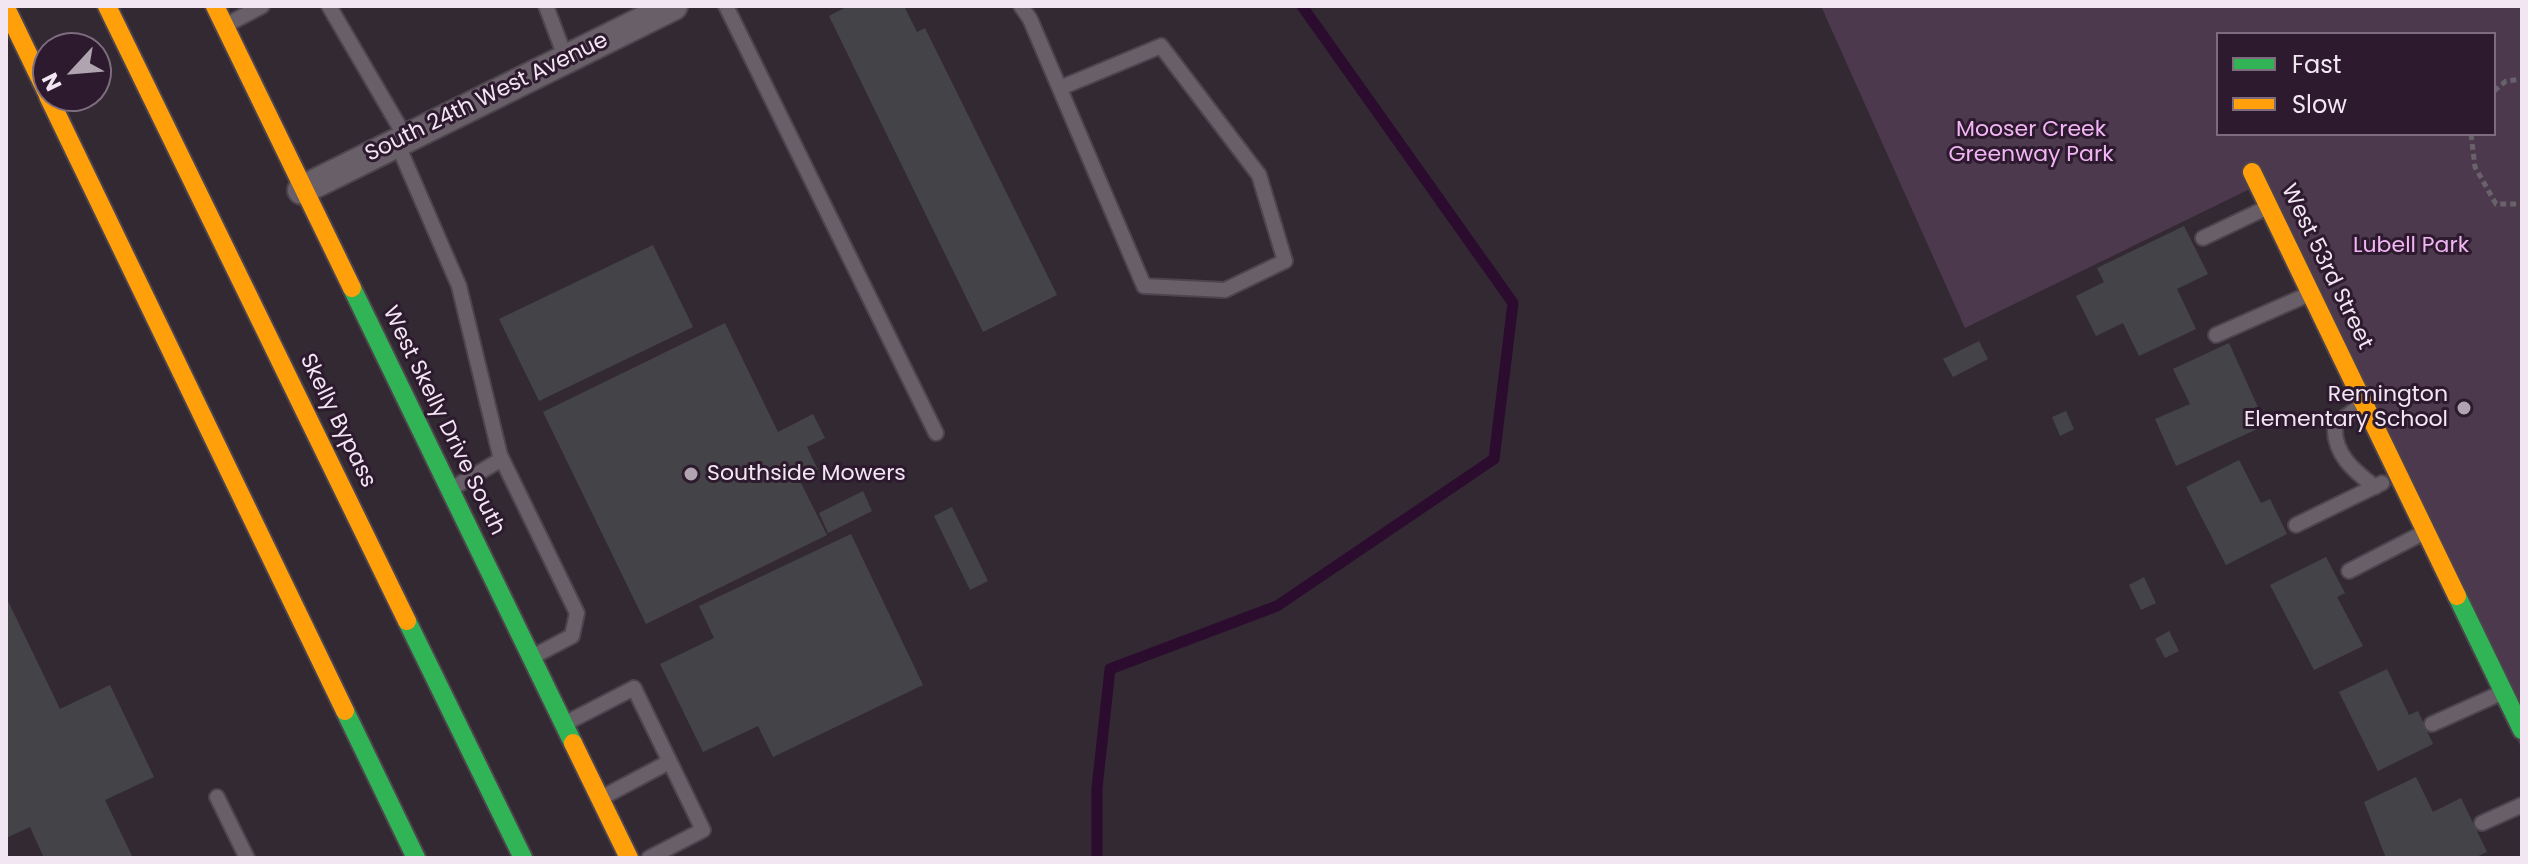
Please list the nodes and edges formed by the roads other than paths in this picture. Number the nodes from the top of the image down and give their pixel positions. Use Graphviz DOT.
graph roads {
  1 [pos="107,6"];
  2 [pos="215,6"];
  3 [pos="262,6"];
  4 [pos="329,6"];
  5 [pos="546,6"];
  6 [pos="673,6"];
  7 [pos="726,6"];
  8 [pos="1021,6"];
  9 [pos="6,8"];
  10 [pos="224,26"];
  11 [pos="566,59"];
  12 [pos="32,62"];
  13 [pos="1060,88"];
  14 [pos="56,112"];
  15 [pos="401,141"];
  16 [pos="2252,172"];
  17 [pos="302,190"];
  18 [pos="2269,207"];
  19 [pos="2203,238"];
  20 [pos="2312,293"];
  21 [pos="2216,335"];
  22 [pos="2364,402"];
  23 [pos="936,433"];
  24 [pos="502,459"];
  25 [pos="2399,475"];
  26 [pos="2375,487"];
  27 [pos="451,489"];
  28 [pos="2296,525"];
  29 [pos="2427,531"];
  30 [pos="2349,571"];
  31 [pos="532,657"];
  32 [pos="2504,691"];
  33 [pos="564,724"];
  34 [pos="2432,724"];
  35 [pos="2522,730"];
  36 [pos="669,762"];
  37 [pos="217,797"];
  38 [pos="600,798"];
  39 [pos="2522,805"];
  40 [pos="2482,823"];
  41 [pos="247,858"];
  42 [pos="416,858"];
  43 [pos="523,858"];
  44 [pos="629,858"];
  45 [pos="649,858"];
  1 -- 43 [label="main road, Skelly Bypass"];
  2 -- 10 [label="main road, West Skelly Drive South"];
  3 -- 10 [label="lane"];
  4 -- 15 [label="lane"];
  5 -- 11 [label="lane"];
  6 -- 11 [label="street, South 24th West Avenue"];
  7 -- 23 [label="lane"];
  8 -- 13 [label="lane"];
  9 -- 12 [label="main road"];
  10 -- 17 [label="main road, West Skelly Drive South"];
  11 -- 15 [label="street, South 24th West Avenue"];
  13 -- 13 [label="lane"];
  14 -- 42 [label="main road"];
  15 -- 17 [label="street, South 24th West Avenue"];
  15 -- 24 [label="lane"];
  16 -- 18 [label="main road, West 53rd Street"];
  17 -- 27 [label="main road, West Skelly Drive South"];
  18 -- 19 [label="lane"];
  18 -- 20 [label="main road, West 53rd Street"];
  20 -- 21 [label="lane"];
  20 -- 22 [label="main road, West 53rd Street"];
  22 -- 25 [label="main road, West 53rd Street"];
  22 -- 26 [label="lane"];
  24 -- 27 [label="lane"];
  24 -- 31 [label="lane"];
  25 -- 26 [label="lane"];
  25 -- 29 [label="main road, West 53rd Street"];
  26 -- 28 [label="lane"];
  27 -- 31 [label="main road, West Skelly Drive South"];
  29 -- 30 [label="lane"];
  29 -- 32 [label="main road, West 53rd Street"];
  31 -- 33 [label="main road, West Skelly Drive South"];
  32 -- 34 [label="lane"];
  32 -- 35 [label="main road, West 53rd Street"];
  33 -- 36 [label="lane"];
  33 -- 38 [label="main road, West Skelly Drive South"];
  36 -- 38 [label="lane"];
  36 -- 45 [label="lane"];
  37 -- 41 [label="lane"];
  38 -- 44 [label="main road, West Skelly Drive South"];
  39 -- 40 [label="lane"];
}
